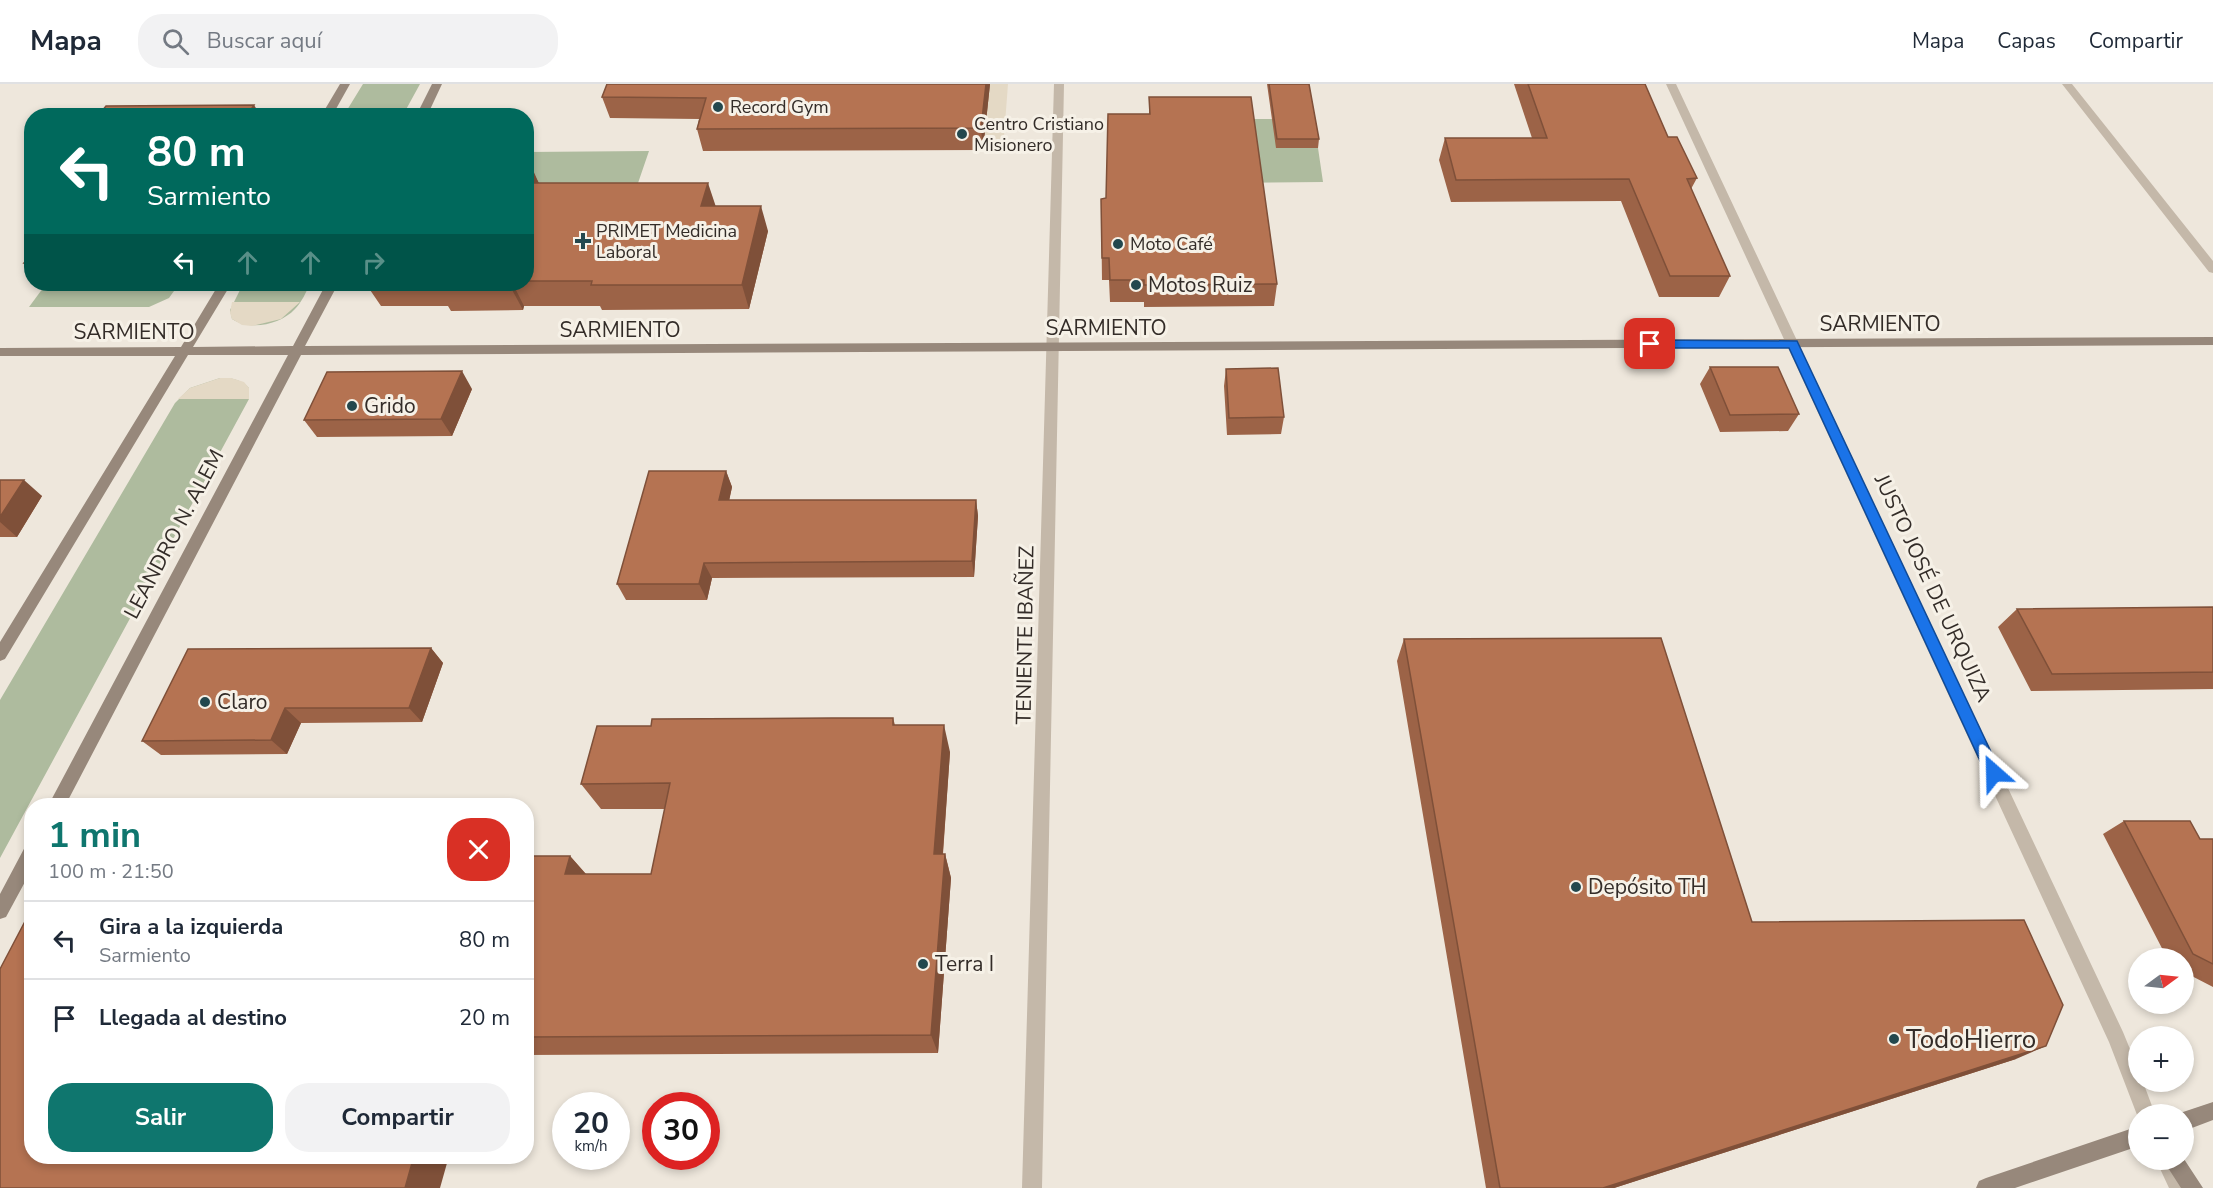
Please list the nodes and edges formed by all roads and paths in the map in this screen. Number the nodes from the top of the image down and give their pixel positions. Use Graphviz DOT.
graph roads {
  1 [pos="345,84"];
  2 [pos="437,84"];
  3 [pos="1059,84"];
  4 [pos="1671,84"];
  5 [pos="2067,84"];
  6 [pos="331,108"];
  7 [pos="424,108"];
  8 [pos="2213,269"];
  9 [pos="221,291"];
  10 [pos="328,291"];
  11 [pos="2213,341"];
  12 [pos="1793,344"];
  13 [pos="1053,347"];
  14 [pos="296,351"];
  15 [pos="0,352"];
  16 [pos="184,352"];
  17 [pos="0,656"];
  18 [pos="60,798"];
  19 [pos="24,866"];
  20 [pos="0,911"];
  21 [pos="2142,1104"];
  22 [pos="2213,1111"];
  23 [pos="2194,1118"];
  24 [pos="2128,1140"];
  25 [pos="2171,1170"];
  26 [pos="2180,1170"];
  27 [pos="1032,1188"];
  28 [pos="1986,1188"];
  29 [pos="2179,1188"];
  30 [pos="2193,1188"];
  1 -- 6 [label="street"];
  2 -- 7 [label="street"];
  3 -- 13 [label="street, TENIENTE IBAÑEZ"];
  4 -- 12 [label="street, JUSTO JOSÉ DE URQUIZA"];
  5 -- 8 [label="street"];
  9 -- 16 [label="street"];
  10 -- 14 [label="street, LEANDRO N. ALEM"];
  11 -- 12 [label="street, SARMIENTO"];
  12 -- 13 [label="street, SARMIENTO"];
  12 -- 21 [label="street, JUSTO JOSÉ DE URQUIZA"];
  13 -- 14 [label="street, SARMIENTO"];
  13 -- 27 [label="street, TENIENTE IBAÑEZ"];
  14 -- 16 [label="street, SARMIENTO"];
  14 -- 18 [label="street, LEANDRO N. ALEM"];
  15 -- 16 [label="street, SARMIENTO"];
  16 -- 17 [label="street"];
  19 -- 20 [label="street"];
  22 -- 23 [label="street"];
  24 -- 28 [label="street"];
  25 -- 29 [label="street"];
  26 -- 30 [label="street"];
}
